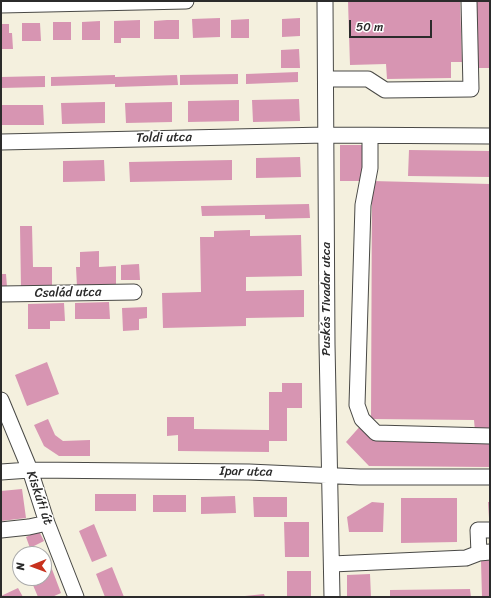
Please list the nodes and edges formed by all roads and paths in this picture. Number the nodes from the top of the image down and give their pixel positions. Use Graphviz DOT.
graph roads {
  1 [pos="186,1"];
  2 [pos="325,1"];
  3 [pos="469,1"];
  4 [pos="1,5"];
  5 [pos="326,79"];
  6 [pos="326,135"];
  7 [pos="370,136"];
  8 [pos="490,136"];
  9 [pos="1,142"];
  10 [pos="134,292"];
  11 [pos="1,294"];
  12 [pos="1,400"];
  13 [pos="490,436"];
  14 [pos="30,470"];
  15 [pos="1,472"];
  16 [pos="330,475"];
  17 [pos="490,477"];
  18 [pos="47,523"];
  19 [pos="1,530"];
  20 [pos="490,530"];
  21 [pos="484,552"];
  22 [pos="332,564"];
  23 [pos="76,597"];
  24 [pos="332,597"];
  1 -- 4 [label="street"];
  2 -- 5 [label="street, Puskás Tivadar utca"];
  3 -- 5 [label="street"];
  5 -- 6 [label="street, Puskás Tivadar utca"];
  6 -- 7 [label="street, Toldi utca"];
  6 -- 9 [label="street, Toldi utca"];
  6 -- 16 [label="street, Puskás Tivadar utca"];
  7 -- 8 [label="street, Toldi utca"];
  7 -- 13 [label="street"];
  10 -- 11 [label="street, Család utca"];
  12 -- 14 [label="street, Kiskúti út"];
  14 -- 15 [label="street, Ipar utca"];
  14 -- 16 [label="street, Ipar utca"];
  14 -- 18 [label="street, Kiskúti út"];
  16 -- 17 [label="street, Ipar utca"];
  16 -- 22 [label="street, Puskás Tivadar utca"];
  18 -- 19 [label="street"];
  18 -- 23 [label="street, Kiskúti út"];
  20 -- 21 [label="street"];
  21 -- 22 [label="street"];
  22 -- 24 [label="street, Puskás Tivadar utca"];
}
